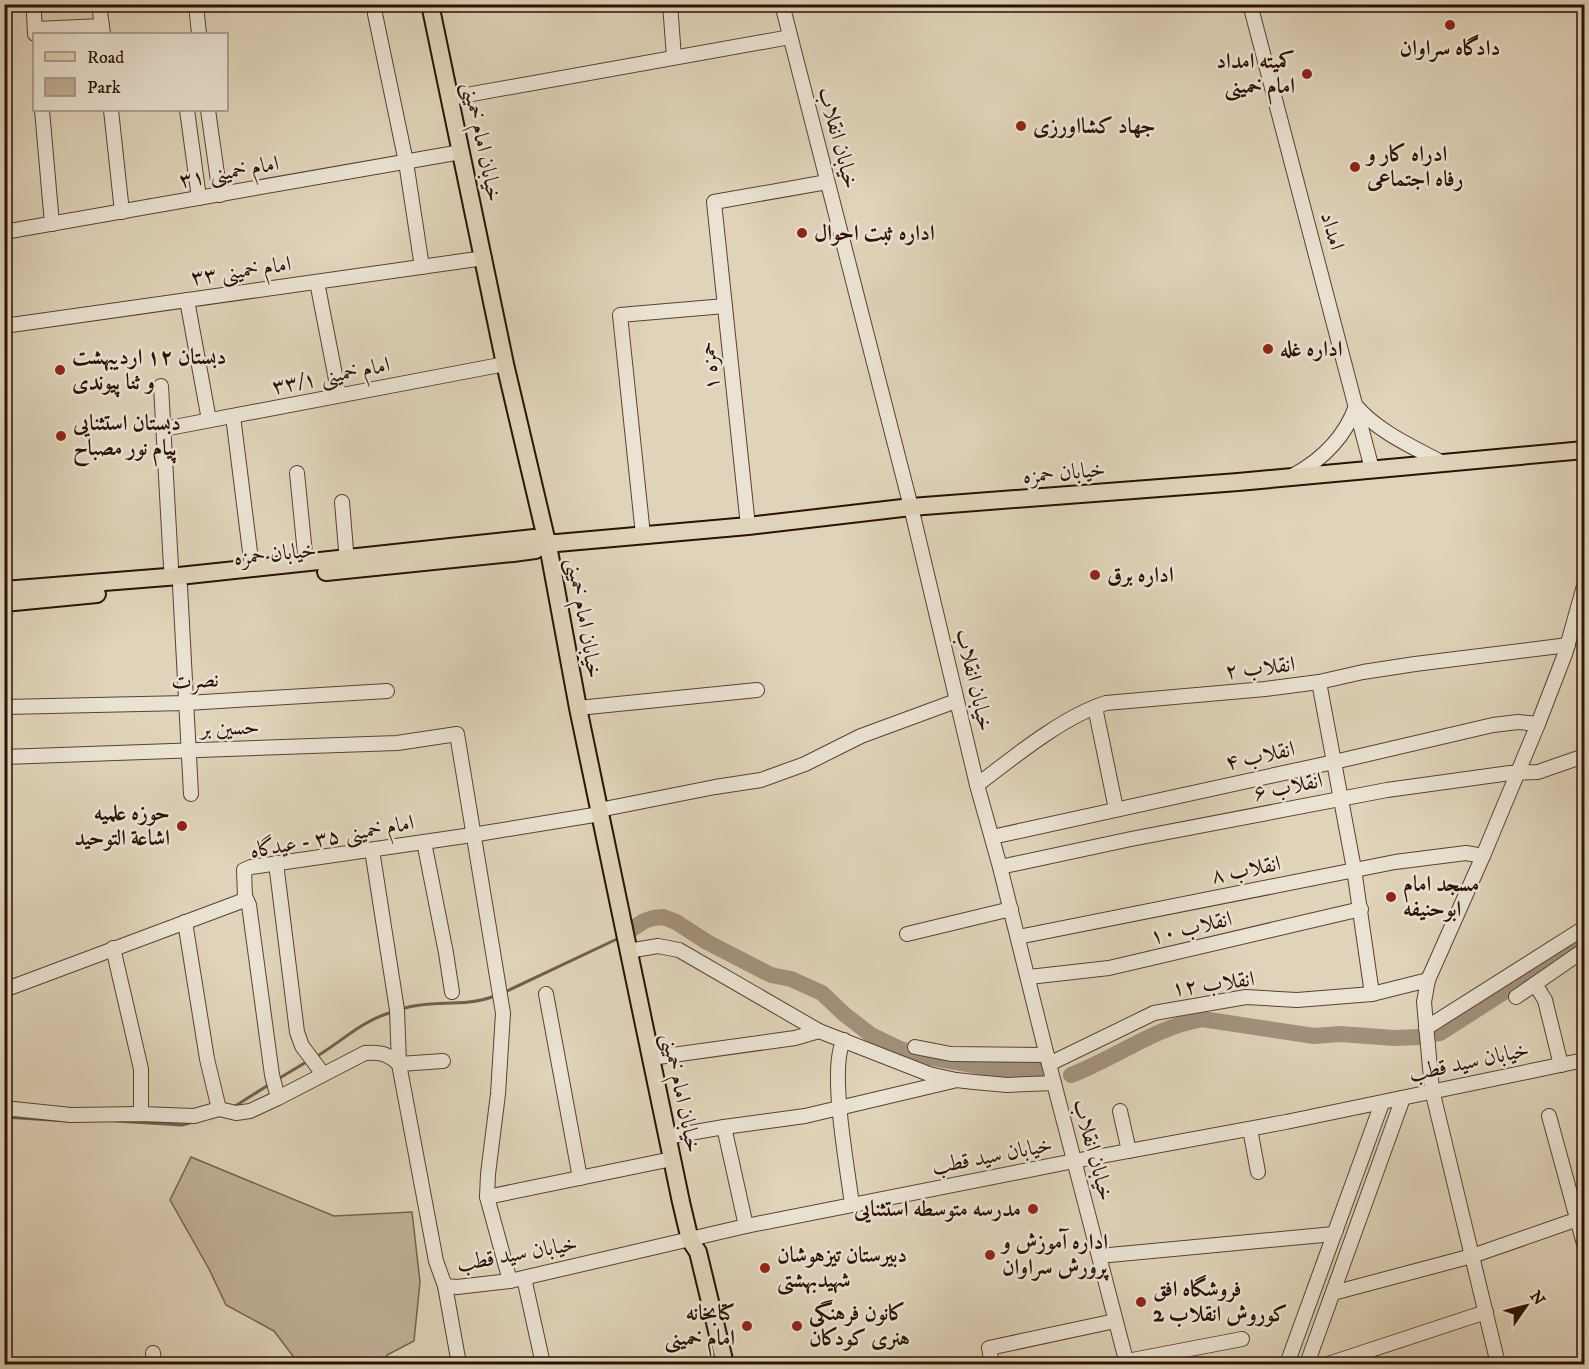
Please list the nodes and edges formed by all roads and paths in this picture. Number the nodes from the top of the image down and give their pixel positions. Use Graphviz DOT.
graph roads {
  1 [pos="99,4"];
  2 [pos="196,4"];
  3 [pos="430,4"];
  4 [pos="670,4"];
  5 [pos="782,4"];
  6 [pos="1250,4"];
  7 [pos="33,13"];
  8 [pos="375,14"];
  9 [pos="102,30"];
  10 [pos="35,32"];
  11 [pos="198,33"];
  12 [pos="790,37"];
  13 [pos="674,57"];
  14 [pos="450,98"];
  15 [pos="42,111"];
  16 [pos="111,111"];
  17 [pos="187,111"];
  18 [pos="208,111"];
  19 [pos="461,152"];
  20 [pos="406,162"];
  21 [pos="827,182"];
  22 [pos="220,195"];
  23 [pos="199,198"];
  24 [pos="122,212"];
  25 [pos="52,224"];
  26 [pos="4,232"];
  27 [pos="484,258"];
  28 [pos="422,267"];
  29 [pos="317,282"];
  30 [pos="187,300"];
  31 [pos="725,306"];
  32 [pos="4,326"];
  33 [pos="505,364"];
  34 [pos="161,386"];
  35 [pos="339,395"];
  36 [pos="1356,406"];
  37 [pos="233,416"];
  38 [pos="209,420"];
  39 [pos="164,429"];
  40 [pos="1584,450"];
  41 [pos="1441,462"];
  42 [pos="1372,469"];
  43 [pos="297,473"];
  44 [pos="1292,477"];
  45 [pos="342,502"];
  46 [pos="911,507"];
  47 [pos="748,526"];
  48 [pos="643,535"];
  49 [pos="547,543"];
  50 [pos="346,550"];
  51 [pos="305,554"];
  52 [pos="252,568"];
  53 [pos="177,577"];
  54 [pos="1584,586"];
  55 [pos="4,590"];
  56 [pos="4,603"];
  57 [pos="1568,645"];
  58 [pos="1319,682"];
  59 [pos="757,690"];
  60 [pos="387,691"];
  61 [pos="956,701"];
  62 [pos="187,703"];
  63 [pos="4,707"];
  64 [pos="1095,707"];
  65 [pos="578,708"];
  66 [pos="1538,724"];
  67 [pos="190,750"];
  68 [pos="1584,756"];
  69 [pos="4,757"];
  70 [pos="1335,762"];
  71 [pos="1518,772"];
  72 [pos="977,785"];
  73 [pos="191,794"];
  74 [pos="1342,799"];
  75 [pos="1116,809"];
  76 [pos="599,812"];
  77 [pos="472,836"];
  78 [pos="992,837"];
  79 [pos="424,842"];
  80 [pos="372,849"];
  81 [pos="1483,856"];
  82 [pos="276,863"];
  83 [pos="1000,867"];
  84 [pos="1354,869"];
  85 [pos="245,896"];
  86 [pos="1011,909"];
  87 [pos="1361,909"];
  88 [pos="185,922"];
  89 [pos="1584,928"];
  90 [pos="907,934"];
  91 [pos="1018,937"];
  92 [pos="113,948"];
  93 [pos="1584,950"];
  94 [pos="628,951"];
  95 [pos="1029,977"];
  96 [pos="1428,980"];
  97 [pos="1535,984"];
  98 [pos="4,990"];
  99 [pos="452,992"];
  100 [pos="546,994"];
  101 [pos="1372,994"];
  102 [pos="1516,997"];
  103 [pos="1426,1028"];
  104 [pos="819,1031"];
  105 [pos="844,1040"];
  106 [pos="915,1047"];
  107 [pos="651,1058"];
  108 [pos="1048,1060"];
  109 [pos="1584,1060"];
  110 [pos="443,1061"];
  111 [pos="399,1064"];
  112 [pos="1561,1065"];
  113 [pos="323,1074"];
  114 [pos="956,1080"];
  115 [pos="1054,1083"];
  116 [pos="1432,1090"];
  117 [pos="278,1098"];
  118 [pos="1403,1098"];
  119 [pos="1383,1103"];
  120 [pos="4,1108"];
  121 [pos="839,1108"];
  122 [pos="219,1109"];
  123 [pos="1120,1111"];
  124 [pos="141,1114"];
  125 [pos="1549,1116"];
  126 [pos="724,1127"];
  127 [pos="1250,1129"];
  128 [pos="667,1137"];
  129 [pos="1129,1151"];
  130 [pos="672,1159"];
  131 [pos="1074,1161"];
  132 [pos="1258,1172"];
  133 [pos="580,1178"];
  134 [pos="487,1197"];
  135 [pos="852,1206"];
  136 [pos="1581,1218"];
  137 [pos="746,1226"];
  138 [pos="1336,1230"];
  139 [pos="690,1240"];
  140 [pos="1584,1244"];
  141 [pos="1099,1256"];
  142 [pos="1472,1256"];
  143 [pos="524,1278"];
  144 [pos="510,1281"];
  145 [pos="445,1286"];
  146 [pos="1333,1293"];
  147 [pos="1486,1312"];
  148 [pos="1115,1321"];
  149 [pos="1242,1339"];
  150 [pos="1127,1363"];
  151 [pos="459,1365"];
  152 [pos="543,1365"];
  153 [pos="713,1365"];
  154 [pos="725,1365"];
  155 [pos="992,1365"];
  156 [pos="1287,1365"];
  157 [pos="1307,1365"];
  158 [pos="1328,1365"];
  159 [pos="1498,1365"];
  1 -- 9 [label="street"];
  2 -- 11 [label="street"];
  3 -- 14 [label="main road, خیابان امام خمینی"];
  4 -- 13 [label="street"];
  5 -- 12 [label="street, خیابان انقلاب"];
  6 -- 36 [label="street, امداد"];
  7 -- 10 [label="street"];
  8 -- 20 [label="street"];
  9 -- 10 [label="street"];
  12 -- 13 [label="street"];
  12 -- 21 [label="street, خیابان انقلاب"];
  13 -- 14 [label="street"];
  14 -- 19 [label="main road, خیابان امام خمینی"];
  15 -- 25 [label="street"];
  16 -- 24 [label="street"];
  17 -- 23 [label="street"];
  18 -- 22 [label="street"];
  19 -- 20 [label="street, امام خمینی ۳۱"];
  19 -- 27 [label="main road, خیابان امام خمینی"];
  20 -- 22 [label="street, امام خمینی ۳۱"];
  20 -- 28 [label="street"];
  21 -- 31 [label="street, حمزه ۱"];
  21 -- 46 [label="street, خیابان انقلاب"];
  22 -- 23 [label="street, امام خمینی ۳۱"];
  23 -- 24 [label="street, امام خمینی ۳۱"];
  24 -- 25 [label="street, امام خمینی ۳۱"];
  25 -- 26 [label="street, امام خمینی ۳۱"];
  27 -- 28 [label="street, امام خمینی ۳۳"];
  27 -- 33 [label="main road, خیابان امام خمینی"];
  28 -- 29 [label="street, امام خمینی ۳۳"];
  29 -- 30 [label="street, امام خمینی ۳۳"];
  29 -- 35 [label="street"];
  30 -- 32 [label="street, امام خمینی ۳۳"];
  30 -- 38 [label="street"];
  31 -- 47 [label="street, حمزه ۱"];
  31 -- 48 [label="street"];
  33 -- 35 [label="street, امام خمینی ۳۳/۱"];
  33 -- 49 [label="main road, خیابان امام خمینی"];
  34 -- 39 [label="street"];
  35 -- 37 [label="street, امام خمینی ۳۳/۱"];
  36 -- 41 [label="street"];
  36 -- 42 [label="street, امداد"];
  36 -- 44 [label="street"];
  37 -- 38 [label="street, امام خمینی ۳۳/۱"];
  37 -- 52 [label="street"];
  38 -- 39 [label="street, امام خمینی ۳۳/۱"];
  39 -- 53 [label="street"];
  40 -- 41 [label="main road, خیابان حمزه"];
  41 -- 42 [label="main road, خیابان حمزه"];
  42 -- 44 [label="main road, خیابان حمزه"];
  43 -- 51 [label="street"];
  44 -- 46 [label="main road, خیابان حمزه"];
  45 -- 50 [label="street"];
  46 -- 47 [label="main road, خیابان حمزه"];
  46 -- 61 [label="street, خیابان انقلاب"];
  47 -- 48 [label="main road, خیابان حمزه"];
  48 -- 49 [label="main road, خیابان حمزه"];
  49 -- 52 [label="main road, خیابان حمزه"];
  49 -- 53 [label="main road, خیابان حمزه"];
  49 -- 65 [label="main road, خیابان امام خمینی"];
  52 -- 53 [label="main road, خیابان حمزه"];
  53 -- 55 [label="main road, خیابان حمزه"];
  53 -- 56 [label="main road, خیابان حمزه"];
  53 -- 62 [label="street"];
  54 -- 57 [label="street"];
  57 -- 58 [label="street, انقلاب ۲"];
  57 -- 66 [label="street"];
  58 -- 64 [label="street, انقلاب ۲"];
  58 -- 70 [label="street"];
  59 -- 65 [label="street"];
  60 -- 62 [label="street, نصرت"];
  61 -- 72 [label="street, خیابان انقلاب"];
  61 -- 76 [label="street, امام خمینی ۳۵ - عیدگاه"];
  62 -- 63 [label="street, نصرت"];
  62 -- 67 [label="street"];
  64 -- 72 [label="street, انقلاب ۲"];
  64 -- 75 [label="street"];
  65 -- 76 [label="main road, خیابان امام خمینی"];
  66 -- 70 [label="street, انقلاب ۴"];
  66 -- 71 [label="street"];
  67 -- 69 [label="street, حسین بر"];
  67 -- 73 [label="street"];
  67 -- 77 [label="street, حسین بر"];
  68 -- 71 [label="street, انقلاب ۶"];
  70 -- 74 [label="street"];
  70 -- 75 [label="street, انقلاب ۴"];
  71 -- 74 [label="street, انقلاب ۶"];
  71 -- 81 [label="street"];
  72 -- 78 [label="street, خیابان انقلاب"];
  74 -- 83 [label="street, انقلاب ۶"];
  74 -- 84 [label="street"];
  75 -- 78 [label="street, انقلاب ۴"];
  76 -- 77 [label="street, امام خمینی ۳۵ - عیدگاه"];
  76 -- 94 [label="main road, خیابان امام خمینی"];
  77 -- 79 [label="street, امام خمینی ۳۵ - عیدگاه"];
  77 -- 134 [label="street"];
  78 -- 83 [label="street, خیابان انقلاب"];
  79 -- 80 [label="street, امام خمینی ۳۵ - عیدگاه"];
  79 -- 99 [label="street"];
  80 -- 82 [label="street, امام خمینی ۳۵ - عیدگاه"];
  80 -- 111 [label="street"];
  81 -- 84 [label="street, انقلاب ۸"];
  81 -- 96 [label="street"];
  82 -- 85 [label="street, امام خمینی ۳۵ - عیدگاه"];
  82 -- 113 [label="street"];
  83 -- 86 [label="street, خیابان انقلاب"];
  84 -- 87 [label="street"];
  84 -- 91 [label="street, انقلاب ۸"];
  85 -- 88 [label="street, امام خمینی ۳۵ - عیدگاه"];
  85 -- 117 [label="street"];
  86 -- 90 [label="street"];
  86 -- 91 [label="street, خیابان انقلاب"];
  87 -- 95 [label="street, انقلاب ۱۰"];
  87 -- 101 [label="street"];
  88 -- 92 [label="street, امام خمینی ۳۵ - عیدگاه"];
  88 -- 122 [label="street"];
  89 -- 103 [label="street"];
  91 -- 95 [label="street, خیابان انقلاب"];
  92 -- 98 [label="street, امام خمینی ۳۵ - عیدگاه"];
  92 -- 124 [label="street"];
  93 -- 97 [label="street"];
  94 -- 104 [label="street"];
  94 -- 107 [label="main road, خیابان امام خمینی"];
  95 -- 108 [label="street, خیابان انقلاب"];
  96 -- 101 [label="street, انقلاب ۱۲"];
  96 -- 103 [label="street"];
  97 -- 102 [label="street"];
  97 -- 112 [label="street"];
  100 -- 133 [label="street"];
  101 -- 108 [label="street, انقلاب ۱۲"];
  103 -- 116 [label="street"];
  104 -- 105 [label="street"];
  104 -- 107 [label="street"];
  105 -- 114 [label="street"];
  105 -- 121 [label="street"];
  106 -- 108 [label="street"];
  107 -- 128 [label="main road, خیابان امام خمینی"];
  108 -- 115 [label="street, خیابان انقلاب"];
  109 -- 112 [label="street, خیابان سید قطب"];
  110 -- 111 [label="street"];
  111 -- 113 [label="street"];
  111 -- 145 [label="street"];
  112 -- 116 [label="street, خیابان سید قطب"];
  113 -- 117 [label="street"];
  114 -- 115 [label="street"];
  114 -- 121 [label="street"];
  115 -- 131 [label="street, خیابان انقلاب"];
  116 -- 118 [label="street, خیابان سید قطب"];
  116 -- 142 [label="street"];
  117 -- 122 [label="street"];
  118 -- 119 [label="street, خیابان سید قطب"];
  118 -- 146 [label="street"];
  119 -- 127 [label="street, خیابان سید قطب"];
  119 -- 138 [label="street"];
  120 -- 124 [label="street"];
  121 -- 126 [label="street"];
  121 -- 135 [label="street"];
  122 -- 124 [label="street"];
  123 -- 129 [label="street"];
  125 -- 136 [label="street"];
  126 -- 128 [label="street"];
  126 -- 137 [label="street"];
  127 -- 129 [label="street, خیابان سید قطب"];
  127 -- 132 [label="street"];
  128 -- 130 [label="main road, خیابان امام خمینی"];
  129 -- 131 [label="street, خیابان سید قطب"];
  130 -- 133 [label="street"];
  130 -- 139 [label="main road, خیابان امام خمینی"];
  131 -- 135 [label="street, خیابان سید قطب"];
  131 -- 141 [label="street, خیابان انقلاب"];
  133 -- 134 [label="street"];
  134 -- 144 [label="street"];
  135 -- 137 [label="street, خیابان سید قطب"];
  136 -- 140 [label="street"];
  136 -- 142 [label="street"];
  137 -- 139 [label="street, خیابان سید قطب"];
  138 -- 141 [label="street"];
  138 -- 156 [label="street"];
  139 -- 143 [label="street, خیابان سید قطب"];
  139 -- 153 [label="main road, خیابان امام خمینی"];
  139 -- 154 [label="main road, خیابان امام خمینی"];
  141 -- 148 [label="street, خیابان انقلاب"];
  142 -- 146 [label="street"];
  142 -- 147 [label="street"];
  143 -- 144 [label="street, خیابان سید قطب"];
  143 -- 152 [label="street"];
  144 -- 145 [label="street, خیابان سید قطب"];
  145 -- 151 [label="street"];
  146 -- 157 [label="street"];
  147 -- 158 [label="street"];
  147 -- 159 [label="street"];
  148 -- 150 [label="street, خیابان انقلاب"];
  148 -- 155 [label="street"];
  149 -- 150 [label="street"];
}
